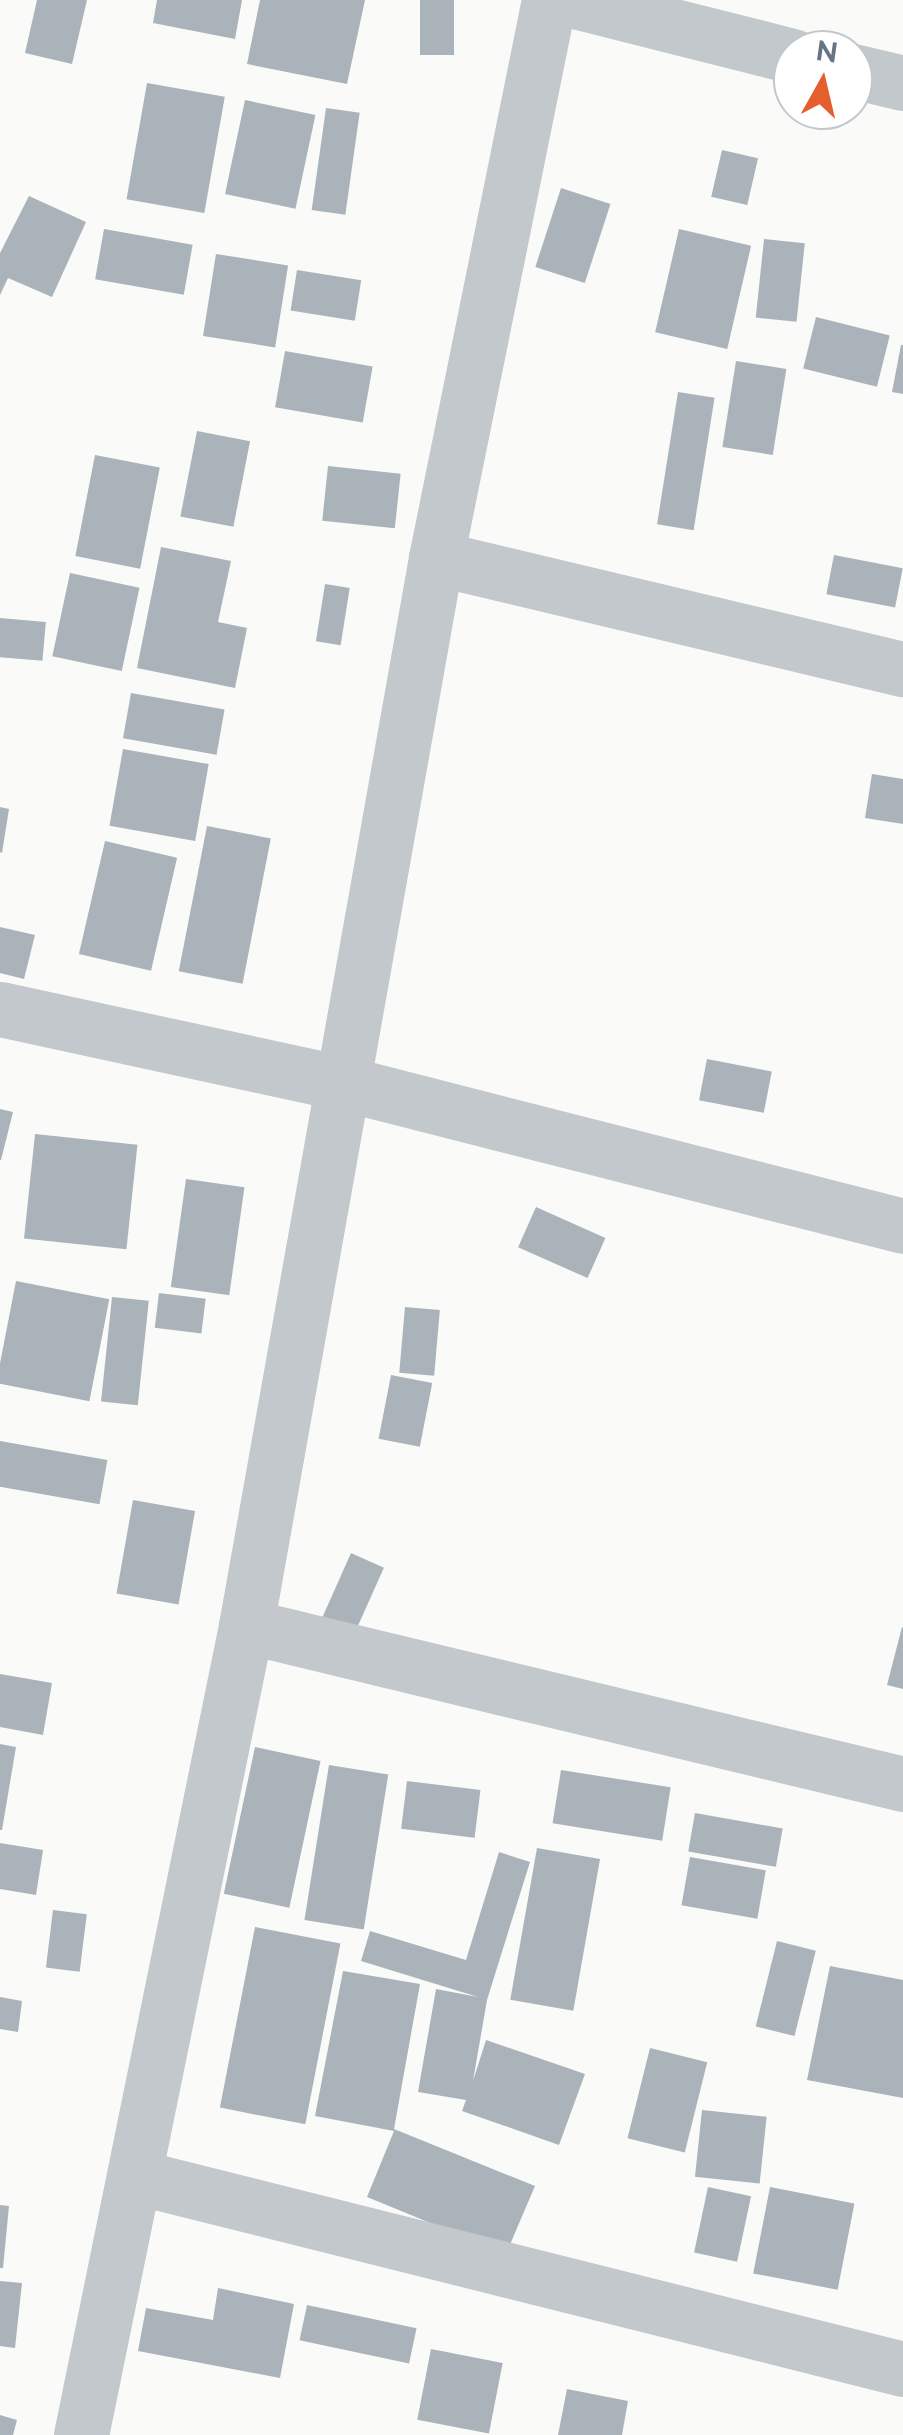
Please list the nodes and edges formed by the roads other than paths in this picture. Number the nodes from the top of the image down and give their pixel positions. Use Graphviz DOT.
graph roads {
  1 [pos="550,0"];
  2 [pos="571,0"];
  3 [pos="773,51"];
  4 [pos="873,76"];
  5 [pos="903,84"];
  6 [pos="436,558"];
  7 [pos="903,668"];
  8 [pos="0,1009"];
  9 [pos="339,1082"];
  10 [pos="903,1226"];
  11 [pos="246,1626"];
  12 [pos="903,1784"];
  13 [pos="136,2177"];
  14 [pos="903,2369"];
  15 [pos="81,2435"];
  1 -- 6 [label="street"];
  2 -- 3 [label="street"];
  4 -- 5 [label="street"];
  6 -- 7 [label="street"];
  6 -- 9 [label="street"];
  8 -- 9 [label="street"];
  9 -- 10 [label="street"];
  9 -- 11 [label="street"];
  11 -- 12 [label="street"];
  11 -- 13 [label="street"];
  13 -- 14 [label="street"];
  13 -- 15 [label="street"];
}
